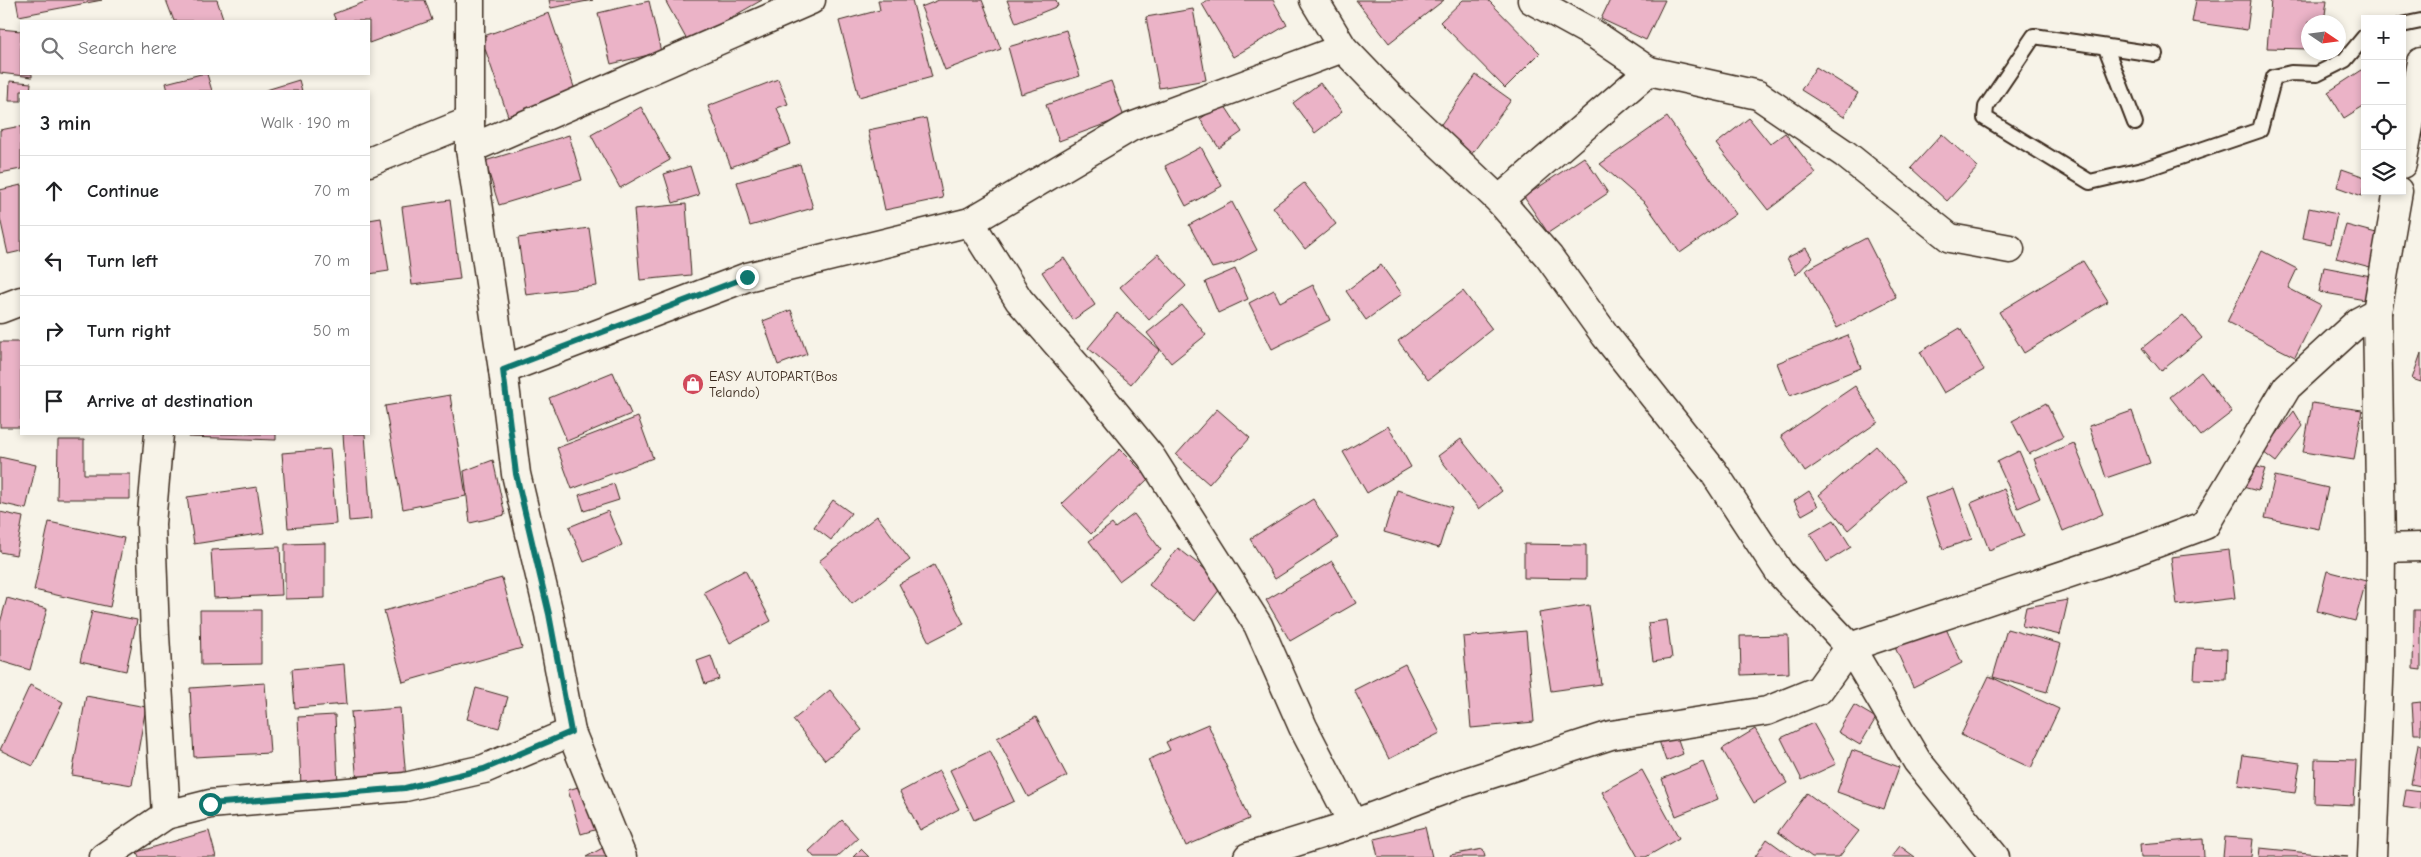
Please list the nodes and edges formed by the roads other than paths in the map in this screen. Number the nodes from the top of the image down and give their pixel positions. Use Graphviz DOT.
graph roads {
  1 [pos="470,0"];
  2 [pos="811,0"];
  3 [pos="1314,0"];
  4 [pos="1532,0"];
  5 [pos="2421,21"];
  6 [pos="2406,24"];
  7 [pos="2361,41"];
  8 [pos="1343,48"];
  9 [pos="2106,48"];
  10 [pos="2155,54"];
  11 [pos="2421,62"];
  12 [pos="1649,71"];
  13 [pos="470,121"];
  14 [pos="2135,123"];
  15 [pos="470,149"];
  16 [pos="2405,150"];
  17 [pos="370,162"];
  18 [pos="2397,195"];
  19 [pos="1499,200"];
  20 [pos="970,222"];
  21 [pos="2010,248"];
  22 [pos="20,300"];
  23 [pos="0,308"];
  24 [pos="2377,312"];
  25 [pos="503,370"];
  26 [pos="159,435"];
  27 [pos="2421,547"];
  28 [pos="2381,548"];
  29 [pos="1850,647"];
  30 [pos="571,732"];
  31 [pos="166,815"];
  32 [pos="1353,824"];
  33 [pos="1278,853"];
  34 [pos="104,857"];
  35 [pos="622,857"];
  36 [pos="1248,857"];
  37 [pos="1995,857"];
  38 [pos="2372,857"];
  1 -- 13 [label="street"];
  2 -- 15 [label="street"];
  3 -- 8 [label="street"];
  4 -- 12 [label="street"];
  5 -- 6 [label="lane"];
  7 -- 9 [label="lane"];
  8 -- 19 [label="street"];
  8 -- 20 [label="street"];
  9 -- 10 [label="lane"];
  9 -- 14 [label="lane"];
  11 -- 16 [label="street"];
  12 -- 19 [label="street"];
  12 -- 21 [label="street"];
  13 -- 15 [label="street"];
  13 -- 17 [label="street"];
  15 -- 25 [label="street"];
  18 -- 24 [label="street"];
  19 -- 29 [label="street"];
  20 -- 25 [label="street"];
  20 -- 32 [label="street"];
  22 -- 23 [label="street"];
  24 -- 28 [label="street"];
  24 -- 29 [label="street"];
  25 -- 30 [label="street"];
  26 -- 31 [label="street"];
  27 -- 28 [label="street"];
  28 -- 38 [label="street"];
  29 -- 32 [label="street"];
  29 -- 37 [label="street"];
  30 -- 31 [label="street"];
  30 -- 35 [label="street"];
  31 -- 34 [label="street"];
  32 -- 33 [label="street"];
  33 -- 36 [label="street"];
}
